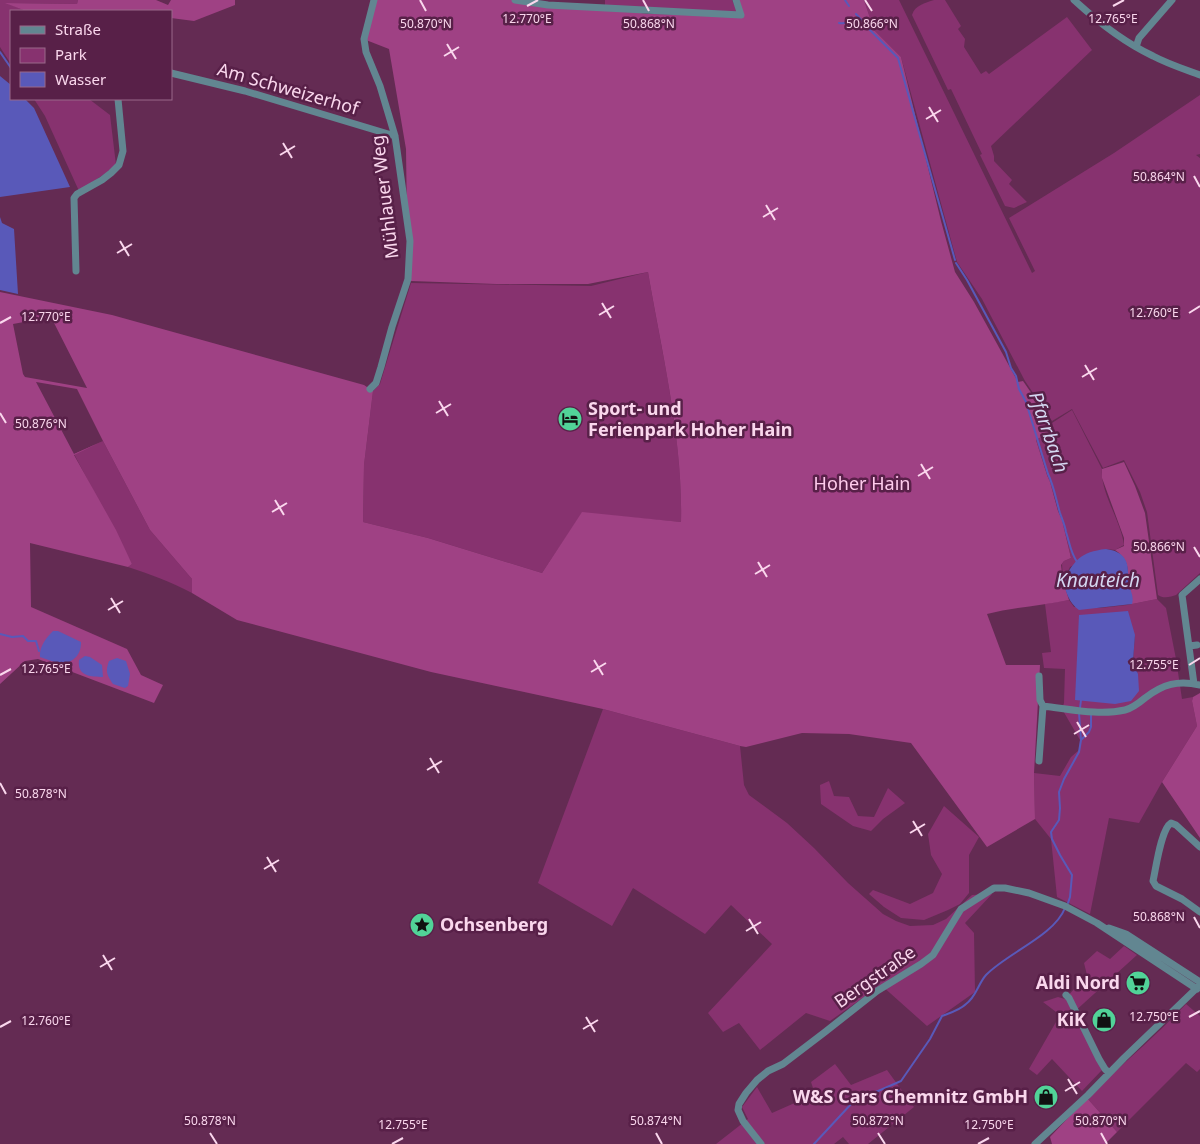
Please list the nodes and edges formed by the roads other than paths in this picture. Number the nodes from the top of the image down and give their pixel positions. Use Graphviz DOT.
graph roads {
  1 [pos="374,0"];
  2 [pos="515,0"];
  3 [pos="736,0"];
  4 [pos="1074,0"];
  5 [pos="1172,0"];
  6 [pos="548,2"];
  7 [pos="1136,47"];
  8 [pos="172,73"];
  9 [pos="1200,75"];
  10 [pos="118,100"];
  11 [pos="396,136"];
  12 [pos="76,271"];
  13 [pos="370,389"];
  14 [pos="1200,579"];
  15 [pos="1039,676"];
  16 [pos="1197,684"];
  17 [pos="1043,706"];
  18 [pos="1040,761"];
  19 [pos="1200,847"];
  20 [pos="1200,912"];
  21 [pos="1199,985"];
  22 [pos="1066,995"];
  23 [pos="1109,1073"];
  24 [pos="761,1144"];
  25 [pos="1035,1144"];
  1 -- 11 [label="street, Mühlauer Weg"];
  2 -- 6 [label="street"];
  3 -- 6 [label="street"];
  4 -- 7 [label="street"];
  5 -- 7 [label="street"];
  7 -- 9 [label="street"];
  8 -- 11 [label="street, Am Schweizerhof"];
  10 -- 12 [label="street"];
  11 -- 13 [label="street, Mühlauer Weg"];
  14 -- 16 [label="street"];
  15 -- 17 [label="street"];
  16 -- 17 [label="street"];
  17 -- 18 [label="street"];
  19 -- 20 [label="street"];
  21 -- 23 [label="street"];
  21 -- 24 [label="street, Bergstraße"];
  22 -- 23 [label="street"];
  23 -- 25 [label="street"];
}
